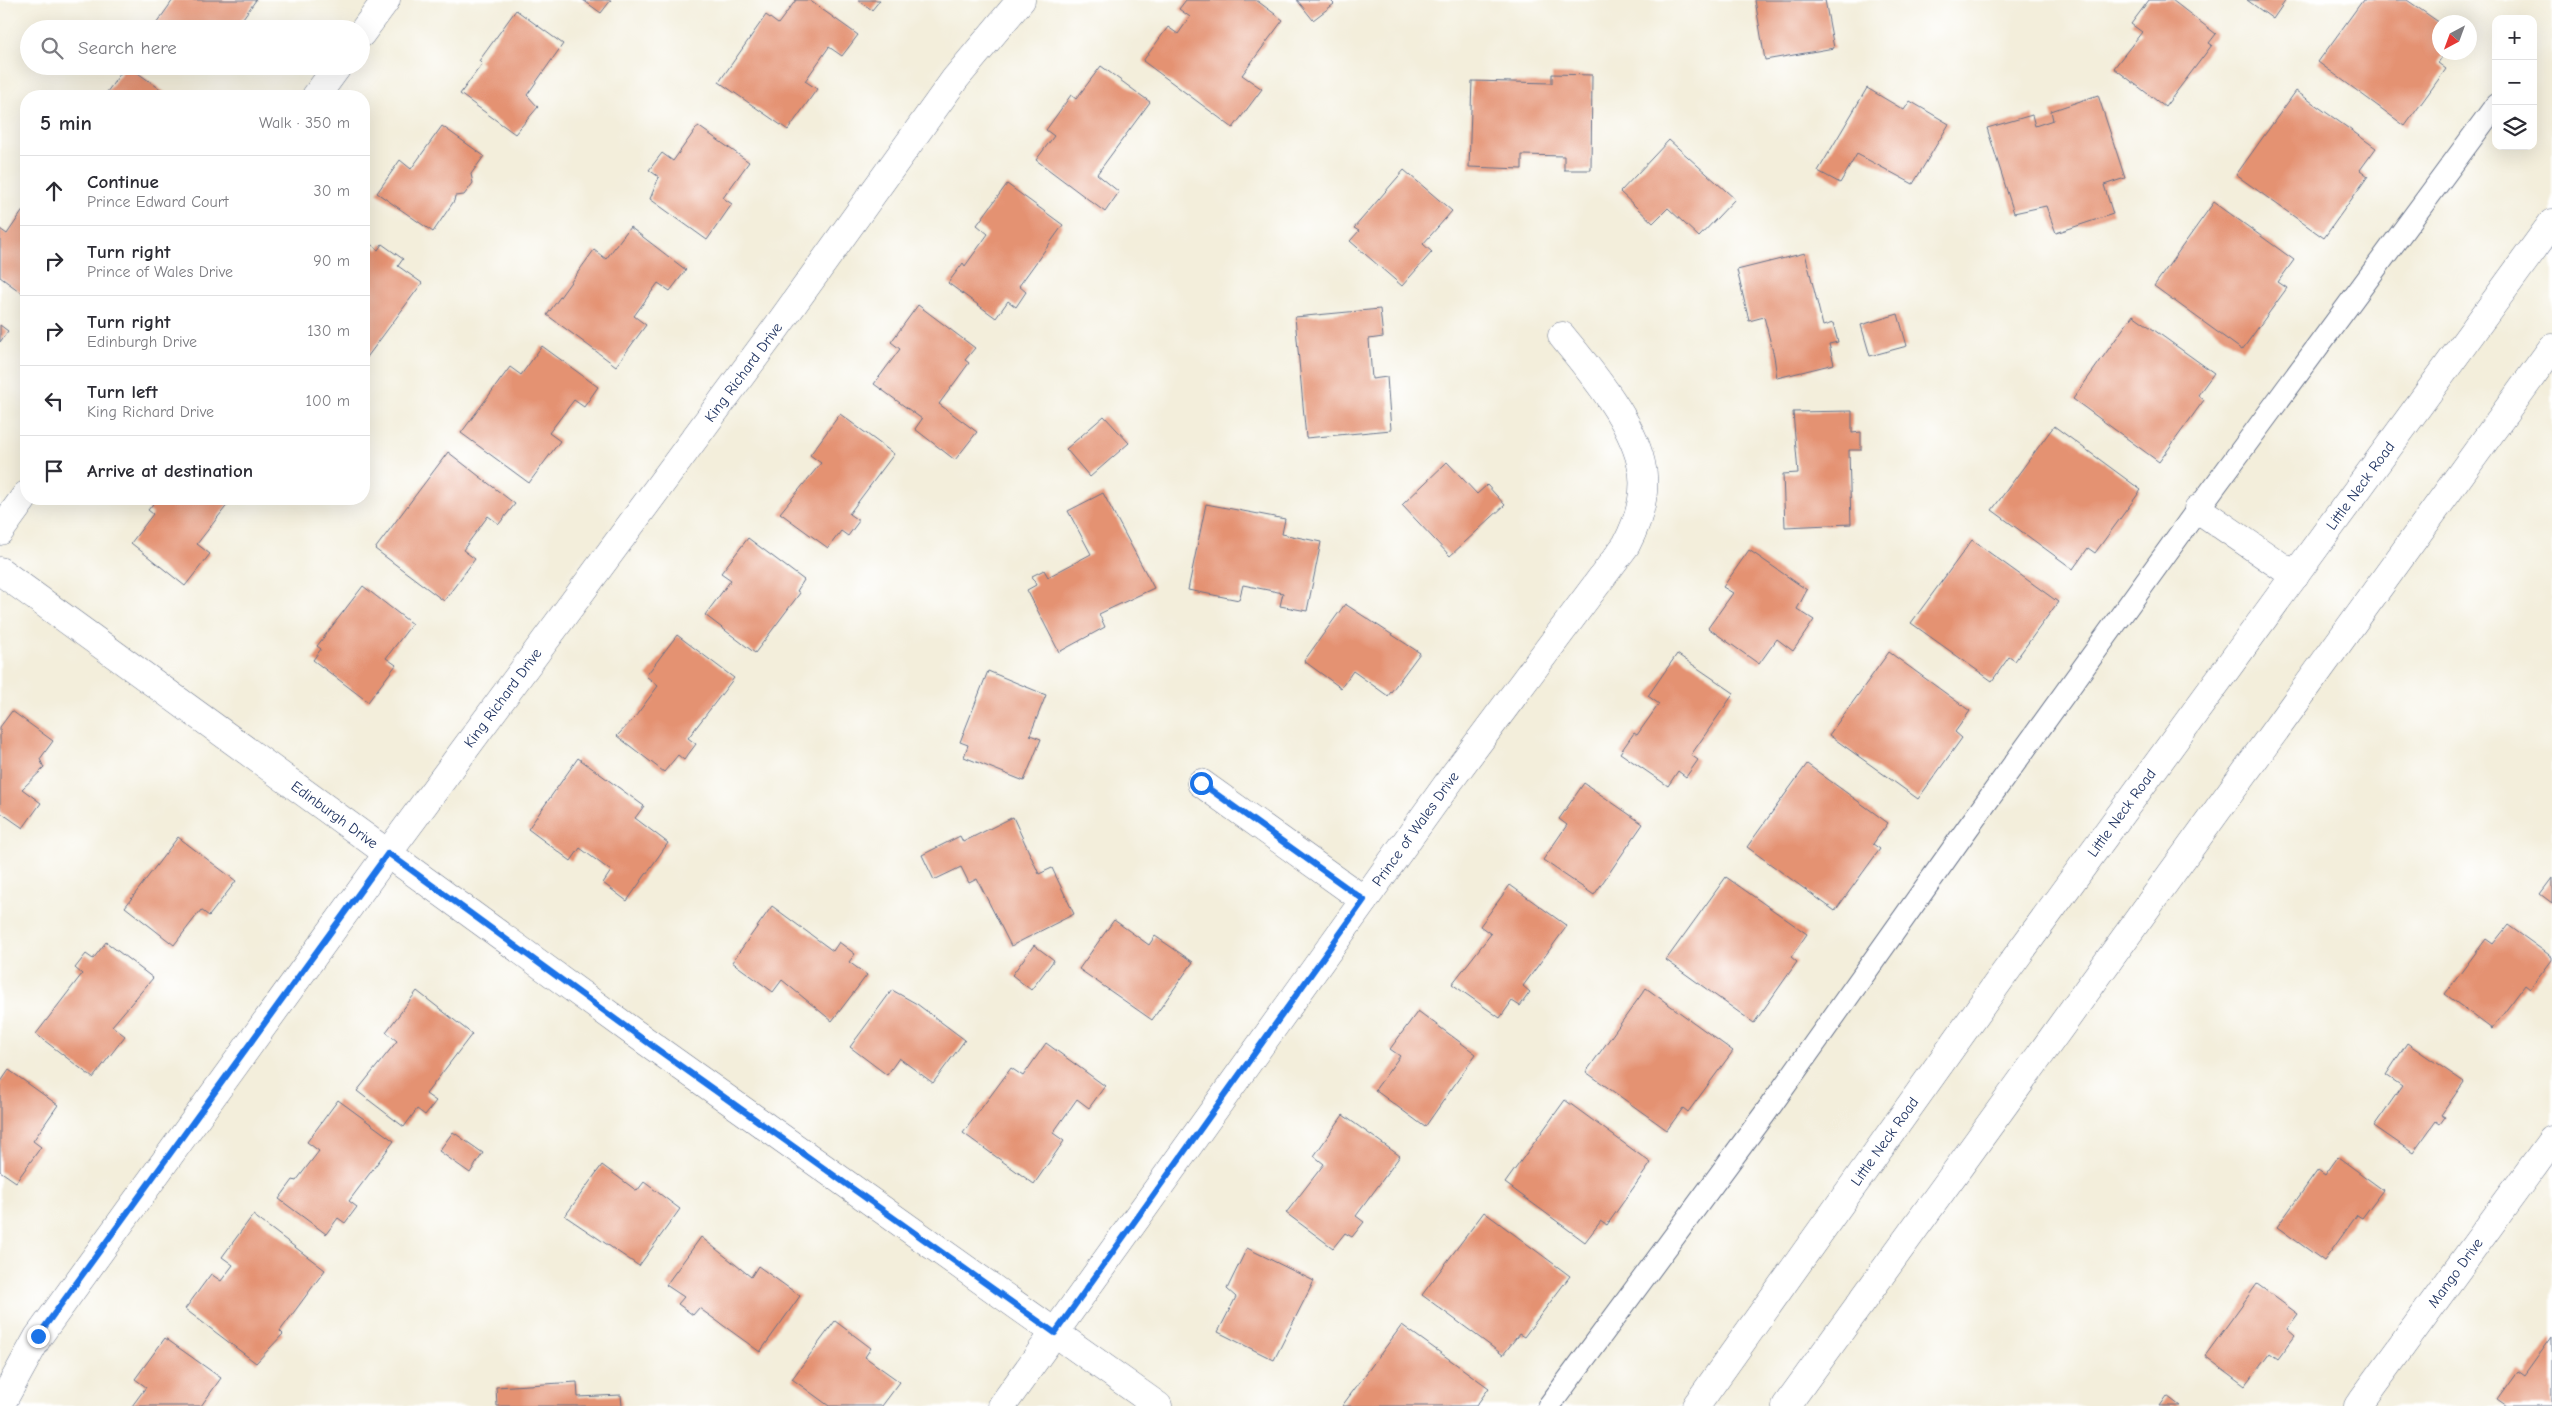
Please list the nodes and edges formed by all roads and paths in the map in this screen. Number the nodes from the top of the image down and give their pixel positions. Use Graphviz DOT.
graph roads {
  1 [pos="386,0"];
  2 [pos="1021,0"];
  3 [pos="370,22"];
  4 [pos="331,75"];
  5 [pos="320,90"];
  6 [pos="2492,110"];
  7 [pos="2552,224"];
  8 [pos="1562,336"];
  9 [pos="2552,348"];
  10 [pos="20,503"];
  11 [pos="2198,509"];
  12 [pos="0,531"];
  13 [pos="0,571"];
  14 [pos="2295,576"];
  15 [pos="1201,783"];
  16 [pos="388,853"];
  17 [pos="1364,900"];
  18 [pos="2552,1140"];
  19 [pos="1055,1333"];
  20 [pos="0,1406"];
  21 [pos="1002,1406"];
  22 [pos="1158,1406"];
  23 [pos="1549,1406"];
  24 [pos="1696,1406"];
  25 [pos="1786,1406"];
  26 [pos="2358,1406"];
  1 -- 3 [label="street"];
  2 -- 16 [label="street, King Richard Drive"];
  4 -- 5 [label="street"];
  6 -- 11 [label="lane"];
  7 -- 14 [label="street, Little Neck Road"];
  8 -- 17 [label="street, Prince of Wales Drive"];
  9 -- 25 [label="street"];
  10 -- 12 [label="street"];
  11 -- 14 [label="street"];
  11 -- 23 [label="lane"];
  13 -- 16 [label="street, Edinburgh Drive"];
  14 -- 24 [label="street, Little Neck Road"];
  15 -- 17 [label="street"];
  16 -- 19 [label="street, Edinburgh Drive"];
  16 -- 20 [label="street, King Richard Drive"];
  17 -- 19 [label="street, Prince of Wales Drive"];
  18 -- 26 [label="street, Mango Drive"];
  19 -- 21 [label="street, Prince of Wales Drive"];
  19 -- 22 [label="street, Edinburgh Drive"];
}
